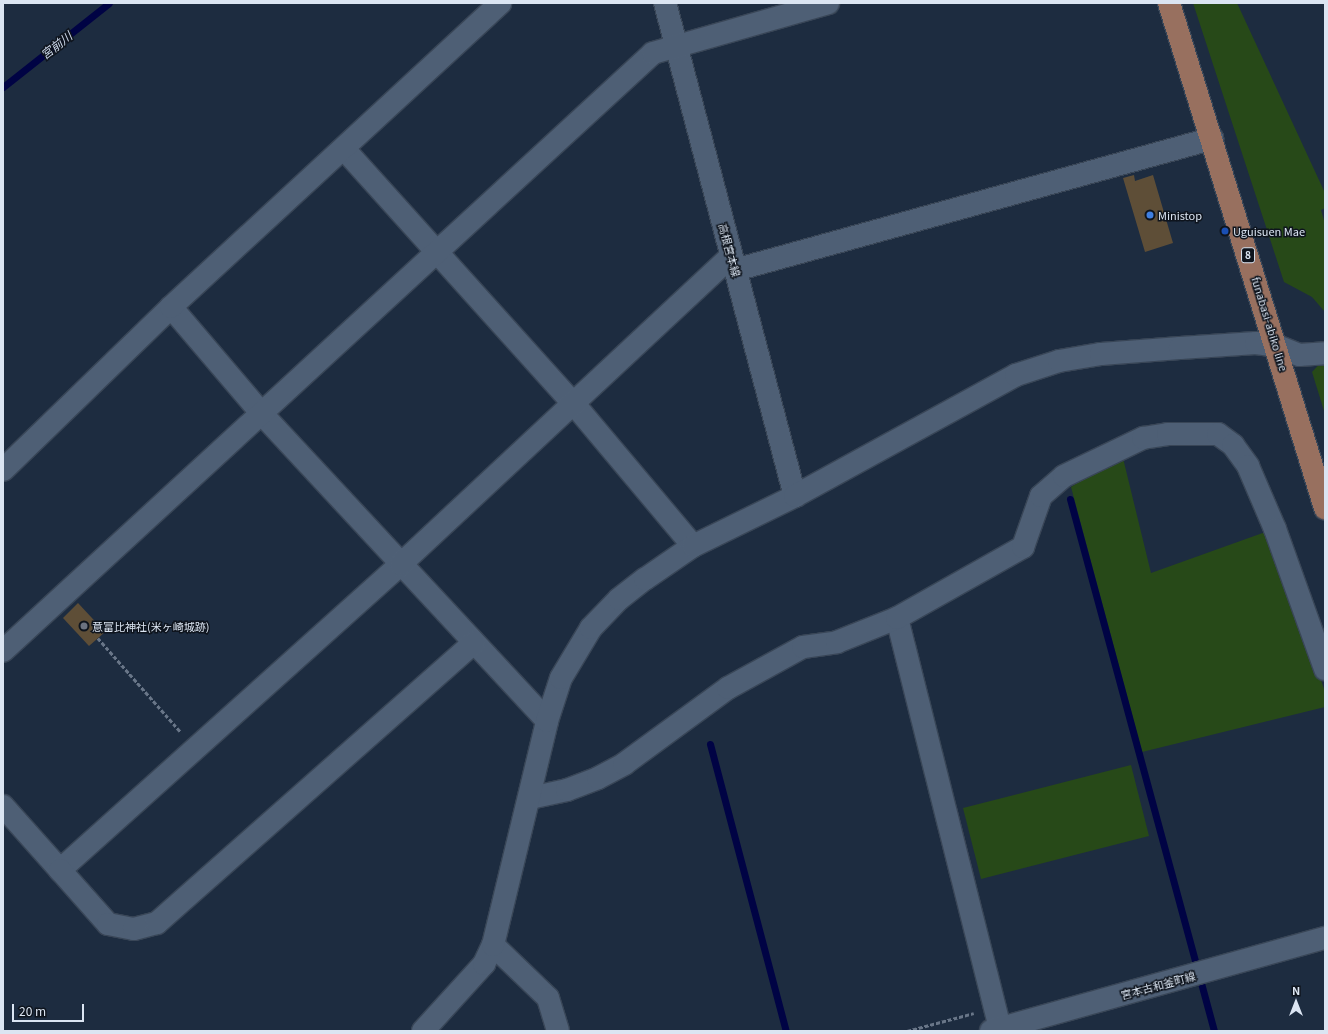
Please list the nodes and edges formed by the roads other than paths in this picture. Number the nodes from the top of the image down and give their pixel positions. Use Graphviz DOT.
graph roads {
  1 [pos="500,3"];
  2 [pos="665,3"];
  3 [pos="828,3"];
  4 [pos="1169,3"];
  5 [pos="677,44"];
  6 [pos="1212,139"];
  7 [pos="345,150"];
  8 [pos="438,254"];
  9 [pos="733,263"];
  10 [pos="171,307"];
  11 [pos="1277,346"];
  12 [pos="1325,354"];
  13 [pos="574,404"];
  14 [pos="263,415"];
  15 [pos="3,470"];
  16 [pos="795,496"];
  17 [pos="1325,508"];
  18 [pos="693,546"];
  19 [pos="401,564"];
  20 [pos="897,618"];
  21 [pos="474,643"];
  22 [pos="3,651"];
  23 [pos="1325,669"];
  24 [pos="547,721"];
  25 [pos="530,798"];
  26 [pos="3,806"];
  27 [pos="60,870"];
  28 [pos="1325,938"];
  29 [pos="493,945"];
  30 [pos="997,1030"];
  31 [pos="423,1031"];
  32 [pos="558,1031"];
  1 -- 7 [label="street"];
  2 -- 5 [label="street, 高根宮本線"];
  3 -- 5 [label="street"];
  4 -- 6 [label="main road, funabasi-abiko line / 8"];
  5 -- 8 [label="street"];
  5 -- 9 [label="street, 高根宮本線"];
  6 -- 9 [label="street"];
  6 -- 11 [label="main road, funabasi-abiko line / 8"];
  7 -- 8 [label="street"];
  7 -- 10 [label="street"];
  8 -- 13 [label="street"];
  8 -- 14 [label="street"];
  9 -- 13 [label="street"];
  9 -- 16 [label="street, 高根宮本線"];
  10 -- 14 [label="street"];
  10 -- 15 [label="street"];
  11 -- 12 [label="street"];
  11 -- 16 [label="street"];
  11 -- 17 [label="main road, funabasi-abiko line / 8"];
  13 -- 18 [label="street"];
  13 -- 19 [label="street"];
  14 -- 19 [label="street"];
  14 -- 22 [label="street"];
  16 -- 18 [label="street"];
  18 -- 24 [label="street"];
  19 -- 21 [label="street"];
  19 -- 27 [label="street"];
  20 -- 23 [label="street"];
  20 -- 25 [label="street"];
  20 -- 30 [label="street"];
  21 -- 24 [label="street"];
  21 -- 27 [label="street"];
  24 -- 25 [label="street"];
  25 -- 29 [label="street"];
  26 -- 27 [label="street"];
  28 -- 30 [label="street, 宮本古和釜町線"];
  29 -- 31 [label="street"];
  29 -- 32 [label="street"];
}
